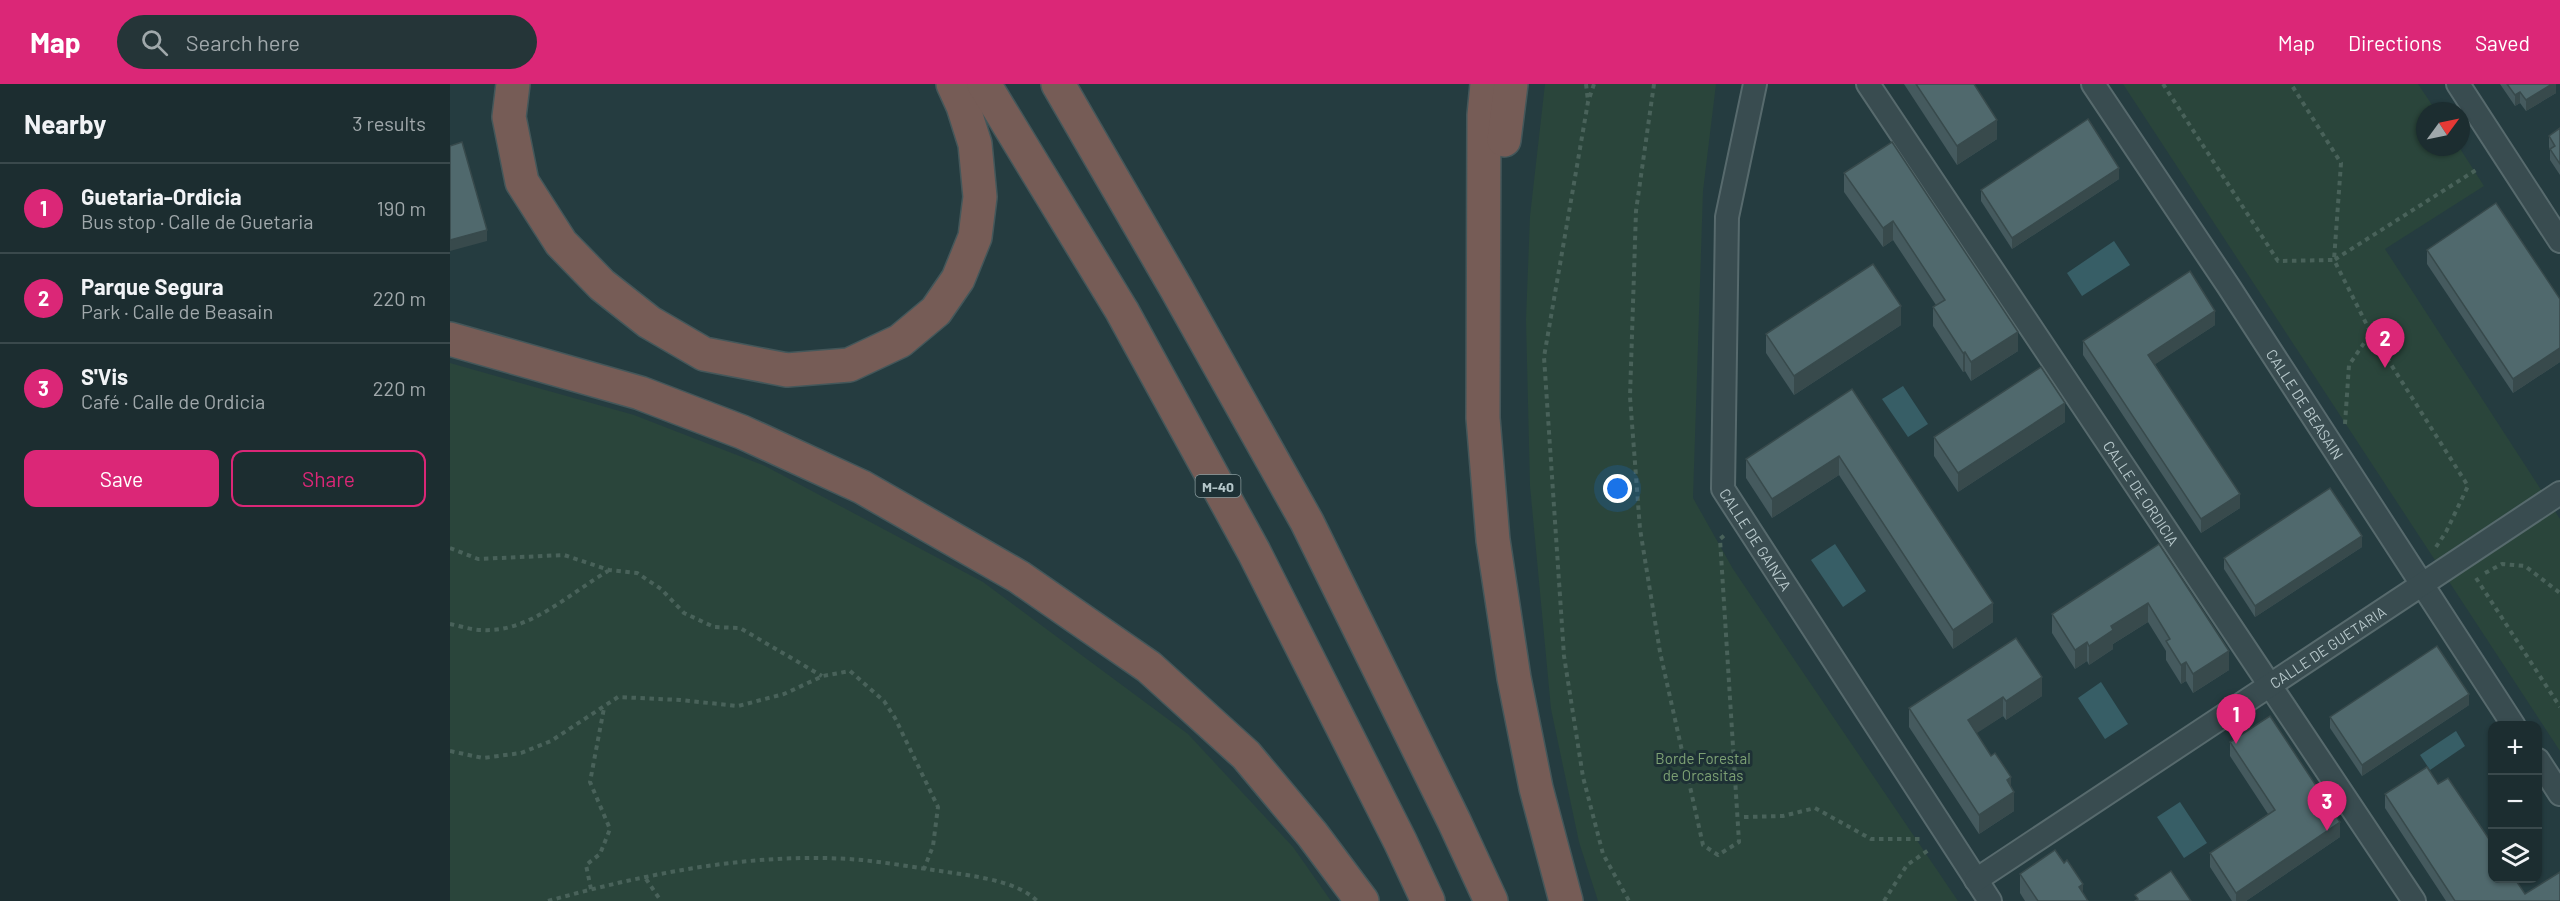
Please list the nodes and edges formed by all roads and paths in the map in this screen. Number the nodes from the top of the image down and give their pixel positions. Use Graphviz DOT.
graph roads {
  1 [pos="513,84"];
  2 [pos="953,84"];
  3 [pos="984,84"];
  4 [pos="1058,84"];
  5 [pos="1487,84"];
  6 [pos="1511,84"];
  7 [pos="1586,84"];
  8 [pos="1594,84"];
  9 [pos="1654,84"];
  10 [pos="1755,84"];
  11 [pos="1868,84"];
  12 [pos="2093,84"];
  13 [pos="2163,84"];
  14 [pos="2291,84"];
  15 [pos="2458,84"];
  16 [pos="1588,102"];
  17 [pos="2476,170"];
  18 [pos="2560,241"];
  19 [pos="2334,260"];
  20 [pos="1483,315"];
  21 [pos="2371,333"];
  22 [pos="450,339"];
  23 [pos="2344,433"];
  24 [pos="2560,493"];
  25 [pos="1744,521"];
  26 [pos="2446,532"];
  27 [pos="450,548"];
  28 [pos="2430,555"];
  29 [pos="2462,559"];
  30 [pos="609,570"];
  31 [pos="2476,578"];
  32 [pos="2422,586"];
  33 [pos="2560,593"];
  34 [pos="450,624"];
  35 [pos="823,676"];
  36 [pos="2270,686"];
  37 [pos="604,707"];
  38 [pos="2560,707"];
  39 [pos="2511,721"];
  40 [pos="450,751"];
  41 [pos="2542,766"];
  42 [pos="2560,794"];
  43 [pos="1744,817"];
  44 [pos="1949,838"];
  45 [pos="924,869"];
  46 [pos="646,879"];
  47 [pos="1976,880"];
  48 [pos="591,889"];
  49 [pos="548,901"];
  50 [pos="661,901"];
  51 [pos="1036,901"];
  52 [pos="1362,901"];
  53 [pos="1428,901"];
  54 [pos="1491,901"];
  55 [pos="1566,901"];
  56 [pos="1629,901"];
  57 [pos="1884,901"];
  58 [pos="1990,901"];
  59 [pos="2414,901"];
  1 -- 2 [label="highway"];
  3 -- 53 [label="highway, M-40"];
  4 -- 54 [label="highway"];
  5 -- 20 [label="highway"];
  6 -- 20 [label="highway"];
  7 -- 16 [label="path"];
  8 -- 16 [label="path"];
  9 -- 25 [label="path"];
  10 -- 25 [label="street, CALLE DE GAINZA"];
  11 -- 36 [label="street, CALLE DE ORDICIA"];
  12 -- 32 [label="street, CALLE DE BEASAIN"];
  13 -- 19 [label="path"];
  14 -- 19 [label="path"];
  15 -- 18 [label="street"];
  16 -- 56 [label="path"];
  17 -- 19 [label="path"];
  19 -- 21 [label="path"];
  20 -- 55 [label="highway"];
  21 -- 23 [label="path"];
  21 -- 26 [label="path"];
  22 -- 52 [label="highway"];
  24 -- 29 [label="street, CALLE DE GUETARIA"];
  25 -- 44 [label="street, CALLE DE GAINZA"];
  26 -- 28 [label="path"];
  26 -- 29 [label="path"];
  27 -- 30 [label="path"];
  29 -- 31 [label="path"];
  29 -- 32 [label="street, CALLE DE GUETARIA"];
  30 -- 34 [label="path"];
  30 -- 35 [label="path"];
  31 -- 33 [label="path"];
  31 -- 38 [label="path"];
  32 -- 36 [label="street, CALLE DE GUETARIA"];
  32 -- 39 [label="street, CALLE DE BEASAIN"];
  35 -- 37 [label="path"];
  35 -- 45 [label="path"];
  36 -- 47 [label="street, CALLE DE GUETARIA"];
  36 -- 59 [label="street, CALLE DE ORDICIA"];
  37 -- 40 [label="path"];
  37 -- 48 [label="path"];
  41 -- 42 [label="street"];
  43 -- 44 [label="path"];
  44 -- 47 [label="street, CALLE DE GAINZA"];
  44 -- 57 [label="path"];
  45 -- 46 [label="path"];
  45 -- 51 [label="path"];
  46 -- 48 [label="path"];
  46 -- 50 [label="path"];
  47 -- 58 [label="street, CALLE DE GAINZA"];
  48 -- 49 [label="path"];
}
